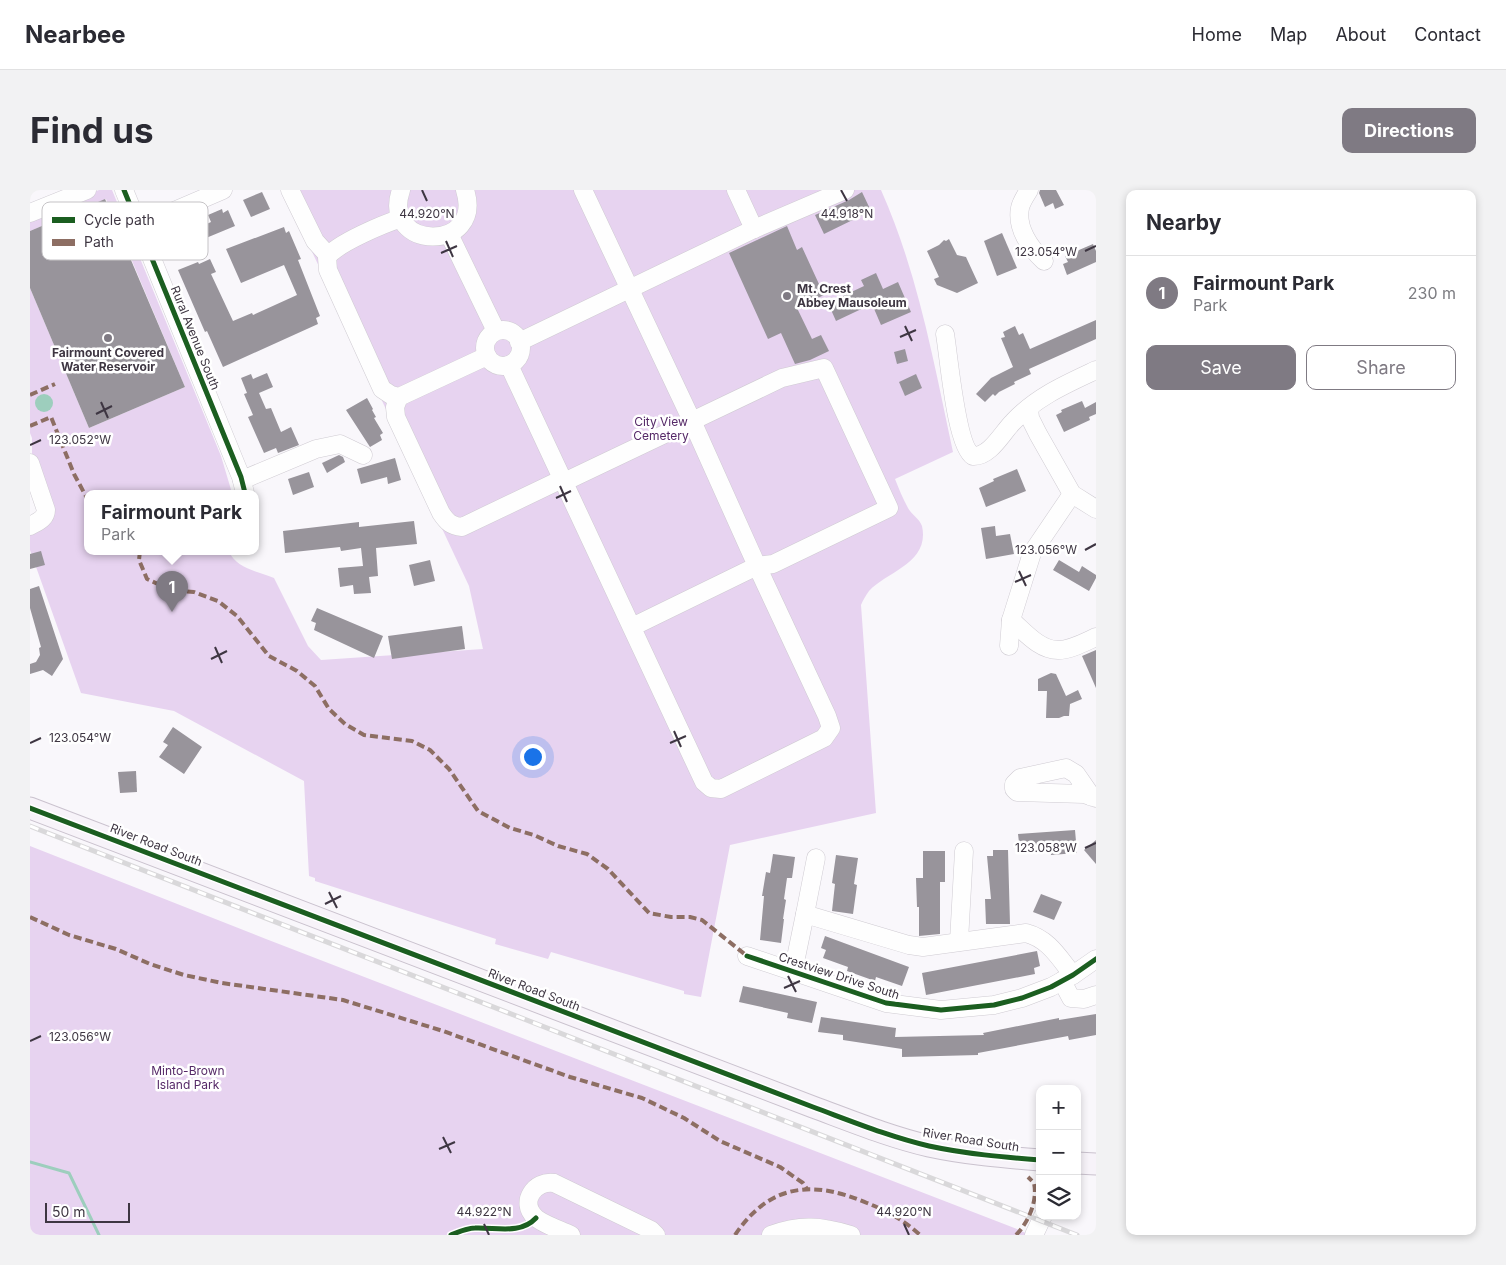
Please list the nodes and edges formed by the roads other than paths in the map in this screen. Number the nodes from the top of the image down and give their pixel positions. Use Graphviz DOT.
graph roads {
  1 [pos="87,190"];
  2 [pos="124,190"];
  3 [pos="223,190"];
  4 [pos="290,190"];
  5 [pos="401,190"];
  6 [pos="465,190"];
  7 [pos="583,190"];
  8 [pos="736,190"];
  9 [pos="845,190"];
  10 [pos="1029,190"];
  11 [pos="57,202"];
  12 [pos="129,202"];
  13 [pos="195,202"];
  14 [pos="42,208"];
  15 [pos="30,213"];
  16 [pos="402,218"];
  17 [pos="754,230"];
  18 [pos="449,234"];
  19 [pos="330,253"];
  20 [pos="153,260"];
  21 [pos="1044,261"];
  22 [pos="631,289"];
  23 [pos="496,332"];
  24 [pos="945,334"];
  25 [pos="520,342"];
  26 [pos="487,356"];
  27 [pos="509,365"];
  28 [pos="1096,370"];
  29 [pos="399,397"];
  30 [pos="1029,408"];
  31 [pos="692,421"];
  32 [pos="362,455"];
  33 [pos="30,463"];
  34 [pos="564,482"];
  35 [pos="243,487"];
  36 [pos="1072,494"];
  37 [pos="1096,509"];
  38 [pos="30,526"];
  39 [pos="757,566"];
  40 [pos="1012,620"];
  41 [pos="632,627"];
  42 [pos="1096,637"];
  43 [pos="1009,646"];
  44 [pos="30,808"];
  45 [pos="964,851"];
  46 [pos="816,858"];
  47 [pos="806,914"];
  48 [pos="960,942"];
  49 [pos="747,956"];
  50 [pos="1096,959"];
  51 [pos="793,972"];
  52 [pos="1068,978"];
  53 [pos="1096,995"];
  54 [pos="1036,1160"];
  55 [pos="1081,1163"];
  56 [pos="1096,1164"];
  57 [pos="1041,1220"];
  58 [pos="571,1235"];
  59 [pos="656,1235"];
  60 [pos="771,1235"];
  61 [pos="851,1235"];
  62 [pos="1034,1235"];
  1 -- 11 [label="street"];
  2 -- 12 [label="street, Rural Avenue South"];
  3 -- 13 [label="street"];
  4 -- 19 [label="street"];
  5 -- 16 [label="street"];
  6 -- 18 [label="street"];
  7 -- 22 [label="street"];
  8 -- 17 [label="street"];
  9 -- 17 [label="street"];
  10 -- 21 [label="street"];
  14 -- 15 [label="street"];
  16 -- 18 [label="street"];
  16 -- 19 [label="street"];
  17 -- 22 [label="street"];
  18 -- 23 [label="street"];
  19 -- 29 [label="street"];
  20 -- 35 [label="street, Rural Avenue South"];
  22 -- 25 [label="street"];
  22 -- 31 [label="street"];
  23 -- 25 [label="street"];
  23 -- 26 [label="street"];
  24 -- 30 [label="street"];
  25 -- 27 [label="street"];
  26 -- 27 [label="street"];
  26 -- 29 [label="street"];
  27 -- 34 [label="street"];
  28 -- 30 [label="street"];
  29 -- 34 [label="street"];
  30 -- 36 [label="street"];
  31 -- 34 [label="street"];
  31 -- 39 [label="street"];
  31 -- 39 [label="street"];
  32 -- 35 [label="street"];
  33 -- 38 [label="street"];
  34 -- 41 [label="street"];
  36 -- 37 [label="street"];
  36 -- 40 [label="street"];
  39 -- 41 [label="street"];
  39 -- 41 [label="street"];
  40 -- 42 [label="street"];
  40 -- 43 [label="street"];
  44 -- 54 [label="main road, River Road South"];
  45 -- 48 [label="street"];
  46 -- 47 [label="street"];
  47 -- 48 [label="street"];
  47 -- 51 [label="street"];
  48 -- 52 [label="street"];
  49 -- 51 [label="street, Crestview Drive South"];
  50 -- 52 [label="street, Crestview Drive South"];
  51 -- 52 [label="street, Crestview Drive South"];
  52 -- 53 [label="street"];
  55 -- 56 [label="main road"];
  57 -- 62 [label="street"];
  58 -- 59 [label="street"];
  60 -- 61 [label="street"];
}
